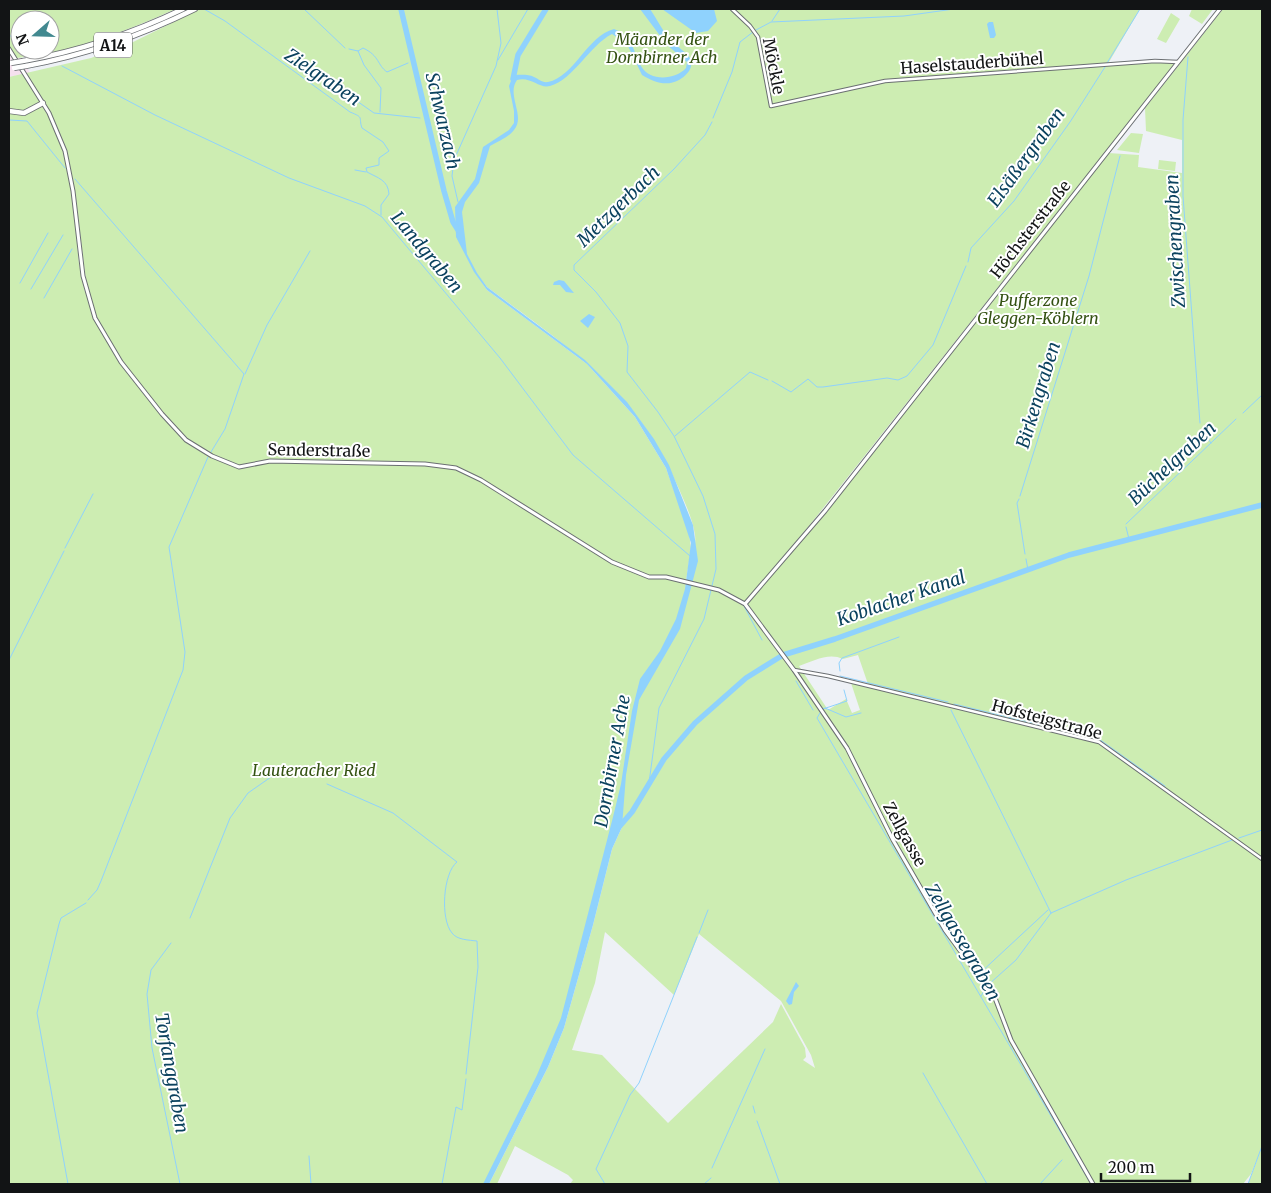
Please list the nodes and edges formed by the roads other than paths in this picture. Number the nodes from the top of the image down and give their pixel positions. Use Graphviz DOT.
graph roads {
  1 [pos="183,9"];
  2 [pos="195,9"];
  3 [pos="732,9"];
  4 [pos="1220,9"];
  5 [pos="9,49"];
  6 [pos="1178,62"];
  7 [pos="10,63"];
  8 [pos="11,68"];
  9 [pos="43,103"];
  10 [pos="771,106"];
  11 [pos="9,111"];
  12 [pos="745,604"];
  13 [pos="794,670"];
  14 [pos="1262,859"];
  15 [pos="1093,1184"];
  1 -- 7 [label="highway, A14, bridge"];
  2 -- 8 [label="highway, A14, bridge"];
  3 -- 10 [label="street, Möckle"];
  4 -- 6 [label="main road, Höchsterstraße"];
  5 -- 9 [label="main road, Senderstraße"];
  6 -- 10 [label="street, Haselstauderbühel"];
  6 -- 12 [label="main road, Höchsterstraße"];
  9 -- 11 [label="highway"];
  9 -- 12 [label="main road, Senderstraße"];
  12 -- 13 [label="main road, Zellgasse"];
  13 -- 14 [label="street, Hofsteigstraße"];
  13 -- 15 [label="main road, Zellgasse"];
}
